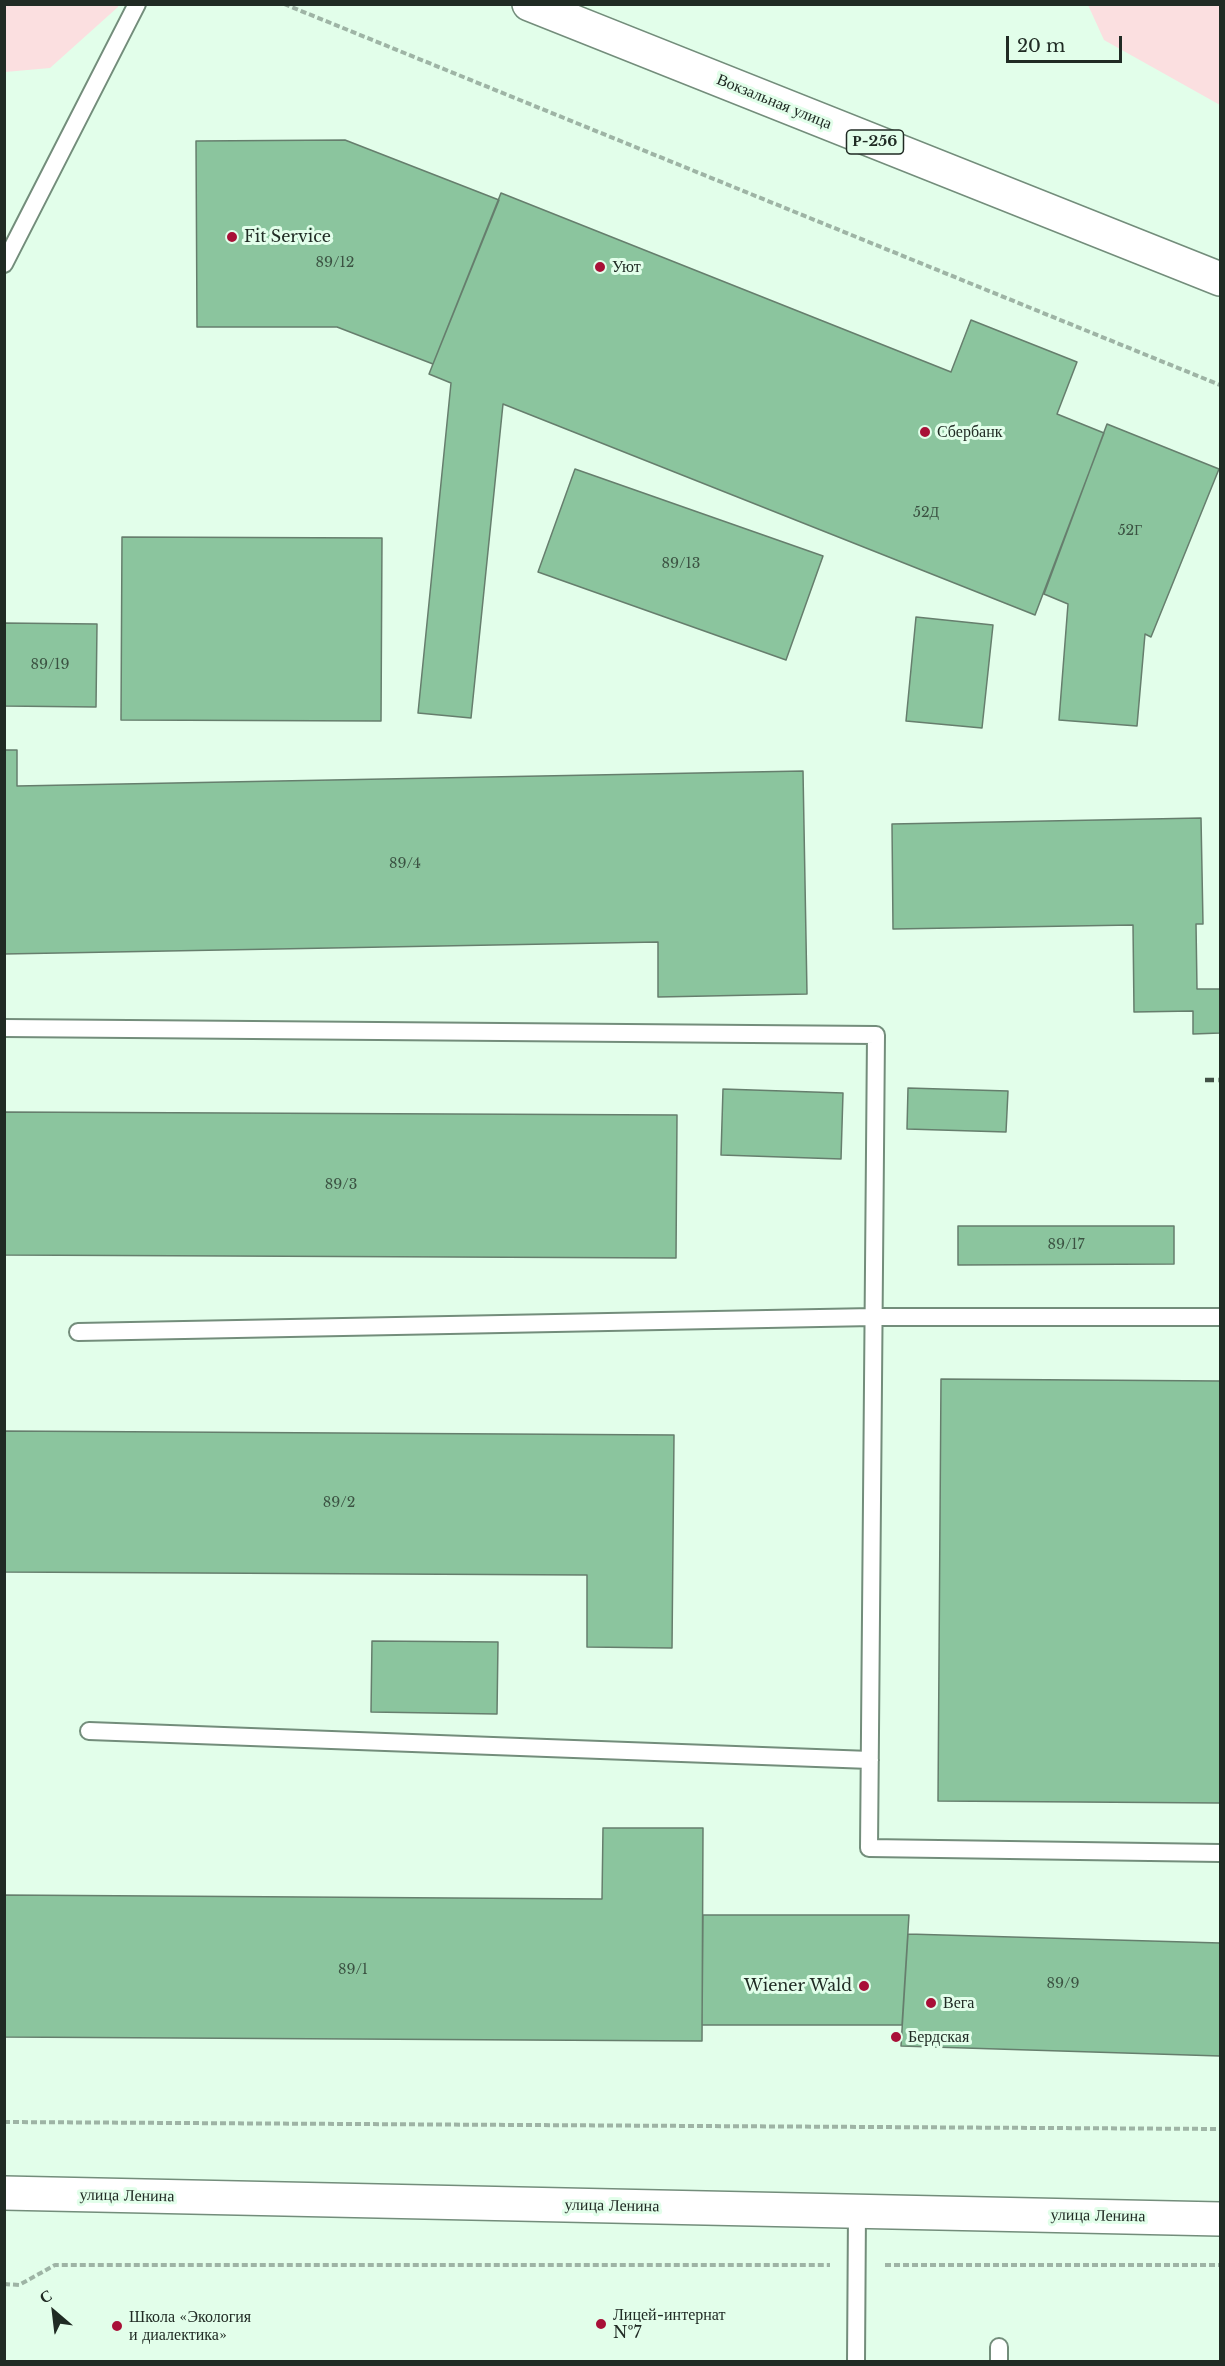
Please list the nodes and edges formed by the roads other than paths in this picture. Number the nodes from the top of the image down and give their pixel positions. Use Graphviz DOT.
graph roads {
  1 [pos="137,4"];
  2 [pos="529,4"];
  3 [pos="4,264"];
  4 [pos="1221,279"];
  5 [pos="4,1028"];
  6 [pos="873,1317"];
  7 [pos="1221,1317"];
  8 [pos="78,1332"];
  9 [pos="89,1731"];
  10 [pos="870,1760"];
  11 [pos="1221,1853"];
  12 [pos="4,2193"];
  13 [pos="857,2211"];
  14 [pos="1221,2219"];
  15 [pos="856,2361"];
  1 -- 3 [label="lane"];
  2 -- 4 [label="main road, Вокзальная улица / Р-256"];
  5 -- 6 [label="lane"];
  6 -- 7 [label="lane"];
  6 -- 8 [label="lane"];
  6 -- 10 [label="lane"];
  9 -- 10 [label="lane"];
  10 -- 11 [label="lane"];
  12 -- 13 [label="main road, улица Ленина"];
  13 -- 14 [label="main road, улица Ленина"];
  13 -- 15 [label="lane"];
}
